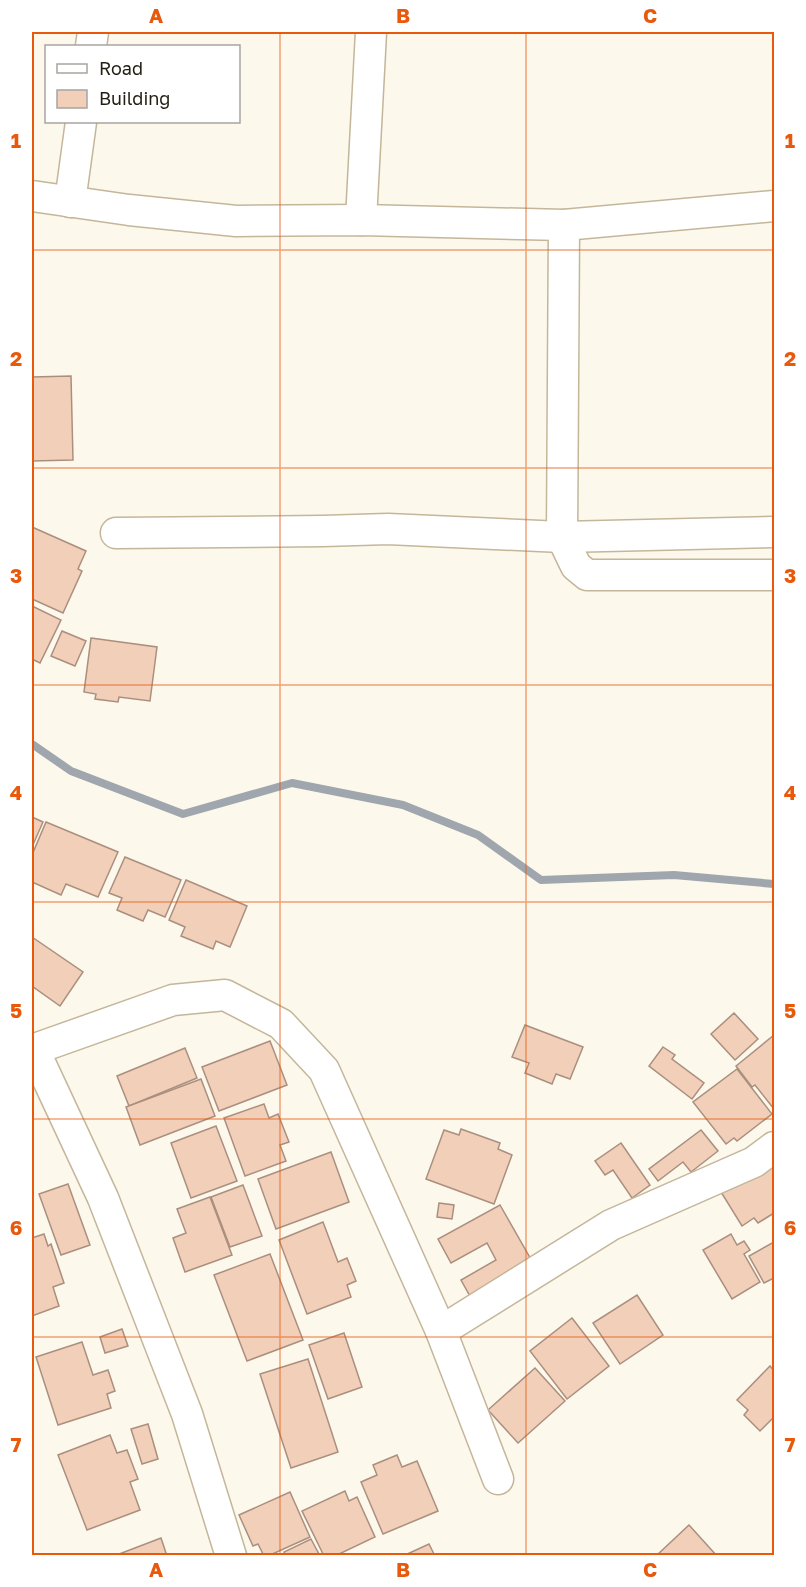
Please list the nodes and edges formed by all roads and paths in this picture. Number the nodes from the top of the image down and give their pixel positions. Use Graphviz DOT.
graph roads {
  1 [pos="371,32"];
  2 [pos="81,123"];
  3 [pos="32,196"];
  4 [pos="70,202"];
  5 [pos="774,206"];
  6 [pos="361,220"];
  7 [pos="564,225"];
  8 [pos="774,532"];
  9 [pos="116,533"];
  10 [pos="562,537"];
  11 [pos="774,575"];
  12 [pos="33,1050"];
  13 [pos="774,1147"];
  14 [pos="441,1331"];
  15 [pos="498,1479"];
  16 [pos="231,1556"];
  1 -- 6 [label="street"];
  2 -- 4 [label="street"];
  3 -- 4 [label="street"];
  4 -- 6 [label="street"];
  5 -- 7 [label="street"];
  6 -- 7 [label="street"];
  7 -- 10 [label="street"];
  8 -- 10 [label="street"];
  9 -- 10 [label="street"];
  10 -- 11 [label="street"];
  12 -- 14 [label="street"];
  12 -- 16 [label="street"];
  13 -- 14 [label="street"];
  14 -- 15 [label="street"];
}
